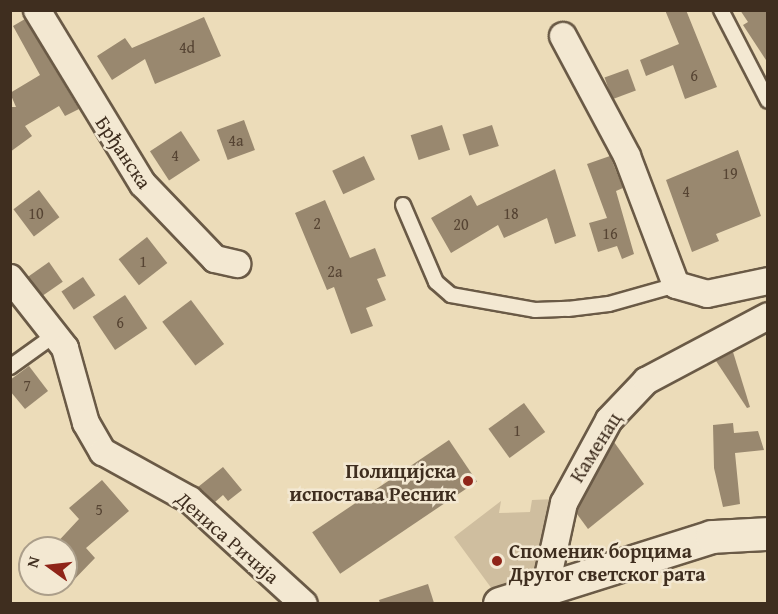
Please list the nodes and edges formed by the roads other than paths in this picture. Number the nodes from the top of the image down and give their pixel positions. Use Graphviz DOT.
graph roads {
  1 [pos="37,10"];
  2 [pos="722,10"];
  3 [pos="563,36"];
  4 [pos="768,101"];
  5 [pos="403,206"];
  6 [pos="237,264"];
  7 [pos="10,278"];
  8 [pos="768,281"];
  9 [pos="676,285"];
  10 [pos="768,316"];
  11 [pos="56,334"];
  12 [pos="10,367"];
  13 [pos="768,534"];
  14 [pos="544,595"];
  15 [pos="304,603"];
  16 [pos="500,603"];
  1 -- 6 [label="street, Брђанска"];
  2 -- 4 [label="lane"];
  3 -- 9 [label="street"];
  5 -- 9 [label="lane"];
  7 -- 11 [label="street, Дениса Ричија"];
  8 -- 9 [label="street"];
  10 -- 14 [label="street, Каменац"];
  11 -- 12 [label="lane"];
  11 -- 15 [label="street, Дениса Ричија"];
  13 -- 14 [label="street"];
  14 -- 16 [label="street"];
}
